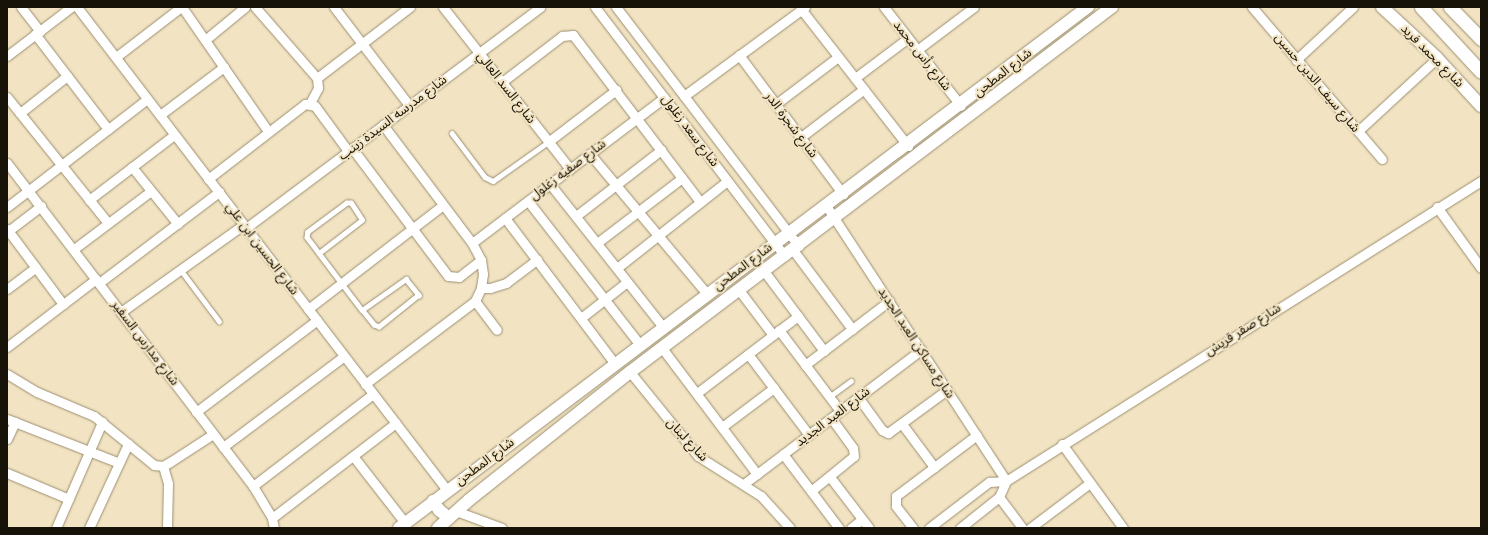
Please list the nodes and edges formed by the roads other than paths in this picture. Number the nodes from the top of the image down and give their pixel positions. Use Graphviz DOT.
graph roads {
  1 [pos="21,7"];
  2 [pos="71,7"];
  3 [pos="77,7"];
  4 [pos="182,7"];
  5 [pos="255,7"];
  6 [pos="334,7"];
  7 [pos="410,7"];
  8 [pos="443,7"];
  9 [pos="540,7"];
  10 [pos="595,7"];
  11 [pos="616,7"];
  12 [pos="884,7"];
  13 [pos="974,7"];
  14 [pos="1088,7"];
  15 [pos="1112,7"];
  16 [pos="1252,7"];
  17 [pos="1353,7"];
  18 [pos="1382,7"];
  19 [pos="1421,7"];
  20 [pos="1450,7"];
  21 [pos="241,8"];
  22 [pos="803,8"];
  23 [pos="38,33"];
  24 [pos="908,38"];
  25 [pos="1481,39"];
  26 [pos="205,40"];
  27 [pos="362,44"];
  28 [pos="917,50"];
  29 [pos="479,53"];
  30 [pos="739,55"];
  31 [pos="7,56"];
  32 [pos="838,56"];
  33 [pos="116,58"];
  34 [pos="1437,58"];
  35 [pos="1296,60"];
  36 [pos="224,67"];
  37 [pos="1481,72"];
  38 [pos="67,76"];
  39 [pos="317,78"];
  40 [pos="855,78"];
  41 [pos="502,82"];
  42 [pos="864,89"];
  43 [pos="616,90"];
  44 [pos="684,96"];
  45 [pos="7,97"];
  46 [pos="664,98"];
  47 [pos="147,99"];
  48 [pos="310,103"];
  49 [pos="776,104"];
  50 [pos="409,105"];
  51 [pos="960,106"];
  52 [pos="1481,106"];
  53 [pos="20,113"];
  54 [pos="160,115"];
  55 [pos="637,118"];
  56 [pos="383,124"];
  57 [pos="108,129"];
  58 [pos="268,131"];
  59 [pos="1358,132"];
  60 [pos="452,133"];
  61 [pos="174,135"];
  62 [pos="800,137"];
  63 [pos="548,142"];
  64 [pos="908,146"];
  65 [pos="350,150"];
  66 [pos="661,150"];
  67 [pos="590,154"];
  68 [pos="1382,159"];
  69 [pos="7,163"];
  70 [pos="62,165"];
  71 [pos="132,167"];
  72 [pos="570,169"];
  73 [pos="682,178"];
  74 [pos="208,179"];
  75 [pos="727,181"];
  76 [pos="1481,181"];
  77 [pos="550,184"];
  78 [pos="616,185"];
  79 [pos="29,191"];
  80 [pos="151,191"];
  81 [pos="219,192"];
  82 [pos="844,194"];
  83 [pos="89,200"];
  84 [pos="528,201"];
  85 [pos="700,202"];
  86 [pos="443,205"];
  87 [pos="41,206"];
  88 [pos="826,206"];
  89 [pos="7,207"];
  90 [pos="1437,207"];
  91 [pos="638,212"];
  92 [pos="576,216"];
  93 [pos="505,218"];
  94 [pos="834,219"];
  95 [pos="108,223"];
  96 [pos="178,224"];
  97 [pos="245,226"];
  98 [pos="412,229"];
  99 [pos="8,231"];
  100 [pos="789,232"];
  101 [pos="658,235"];
  102 [pos="472,243"];
  103 [pos="597,243"];
  104 [pos="775,243"];
  105 [pos="74,249"];
  106 [pos="792,250"];
  107 [pos="320,253"];
  108 [pos="481,260"];
  109 [pos="537,260"];
  110 [pos="36,267"];
  111 [pos="617,268"];
  112 [pos="1481,268"];
  113 [pos="180,270"];
  114 [pos="764,271"];
  115 [pos="98,281"];
  116 [pos="627,282"];
  117 [pos="342,283"];
  118 [pos="481,288"];
  119 [pos="7,289"];
  120 [pos="739,290"];
  121 [pos="707,294"];
  122 [pos="604,299"];
  123 [pos="475,301"];
  124 [pos="889,301"];
  125 [pos="63,304"];
  126 [pos="308,309"];
  127 [pos="362,310"];
  128 [pos="122,312"];
  129 [pos="798,316"];
  130 [pos="581,318"];
  131 [pos="317,320"];
  132 [pos="220,321"];
  133 [pos="663,327"];
  134 [pos="852,329"];
  135 [pos="497,330"];
  136 [pos="776,333"];
  137 [pos="640,345"];
  138 [pos="7,347"];
  139 [pos="662,348"];
  140 [pos="920,350"];
  141 [pos="824,351"];
  142 [pos="748,354"];
  143 [pos="344,356"];
  144 [pos="615,364"];
  145 [pos="805,365"];
  146 [pos="630,372"];
  147 [pos="7,374"];
  148 [pos="851,381"];
  149 [pos="366,384"];
  150 [pos="774,388"];
  151 [pos="947,390"];
  152 [pos="373,394"];
  153 [pos="696,394"];
  154 [pos="829,397"];
  155 [pos="858,398"];
  156 [pos="840,411"];
  157 [pos="196,412"];
  158 [pos="831,418"];
  159 [pos="11,420"];
  160 [pos="102,422"];
  161 [pos="396,424"];
  162 [pos="902,424"];
  163 [pos="722,427"];
  164 [pos="213,434"];
  165 [pos="809,435"];
  166 [pos="977,435"];
  167 [pos="7,440"];
  168 [pos="128,444"];
  169 [pos="1062,444"];
  170 [pos="223,447"];
  171 [pos="90,451"];
  172 [pos="784,454"];
  173 [pos="353,456"];
  174 [pos="119,463"];
  175 [pos="163,466"];
  176 [pos="934,467"];
  177 [pos="7,473"];
  178 [pos="757,474"];
  179 [pos="830,476"];
  180 [pos="1006,480"];
  181 [pos="1090,482"];
  182 [pos="745,484"];
  183 [pos="252,486"];
  184 [pos="451,487"];
  185 [pos="811,491"];
  186 [pos="999,497"];
  187 [pos="69,499"];
  188 [pos="469,500"];
  189 [pos="433,501"];
  190 [pos="453,514"];
  191 [pos="272,518"];
  192 [pos="862,519"];
  193 [pos="971,525"];
  194 [pos="403,526"];
  195 [pos="56,528"];
  196 [pos="89,528"];
  197 [pos="167,528"];
  198 [pos="274,528"];
  199 [pos="438,528"];
  200 [pos="502,528"];
  201 [pos="790,528"];
  202 [pos="839,528"];
  203 [pos="851,528"];
  204 [pos="869,528"];
  205 [pos="913,528"];
  206 [pos="929,528"];
  207 [pos="960,528"];
  208 [pos="1022,528"];
  209 [pos="1030,528"];
  210 [pos="1123,528"];
  1 -- 23 [label="street"];
  2 -- 23 [label="street"];
  3 -- 33 [label="street, شارع الحسين ابن علي"];
  4 -- 26 [label="street"];
  4 -- 33 [label="street"];
  5 -- 39 [label="street"];
  6 -- 27 [label="street"];
  7 -- 27 [label="street"];
  8 -- 29 [label="street, شارع السد العالي"];
  9 -- 29 [label="street, شارع مدرسه السيدة زينب"];
  10 -- 46 [label="street, شارع سعد زغلول"];
  11 -- 44 [label="street, شارع سعد زغلول"];
  12 -- 24 [label="street, شارع رأس محمد"];
  13 -- 28 [label="street"];
  14 -- 51 [label="street, شارع المطحن"];
  15 -- 94 [label="street, شارع المطحن"];
  16 -- 35 [label="street, شارع سيف الدين حسين"];
  17 -- 35 [label="street"];
  18 -- 34 [label="street, شارع محمد فريد"];
  19 -- 37 [label="main road"];
  20 -- 25 [label="main road"];
  21 -- 26 [label="street"];
  22 -- 30 [label="street"];
  22 -- 32 [label="street"];
  23 -- 31 [label="street"];
  23 -- 38 [label="street"];
  24 -- 28 [label="street, شارع رأس محمد"];
  24 -- 40 [label="street"];
  26 -- 36 [label="street"];
  27 -- 39 [label="street"];
  27 -- 50 [label="street"];
  28 -- 51 [label="street, شارع رأس محمد"];
  29 -- 41 [label="street, شارع السد العالي"];
  29 -- 50 [label="street, شارع مدرسه السيدة زينب"];
  30 -- 44 [label="street"];
  30 -- 49 [label="street, شارع شجرة الدر"];
  32 -- 40 [label="street"];
  32 -- 49 [label="street"];
  33 -- 47 [label="street, شارع الحسين ابن علي"];
  34 -- 52 [label="street, شارع محمد فريد"];
  34 -- 59 [label="street"];
  35 -- 59 [label="street, شارع سيف الدين حسين"];
  36 -- 54 [label="street"];
  36 -- 58 [label="street"];
  38 -- 53 [label="street"];
  38 -- 57 [label="street"];
  39 -- 48 [label="street"];
  40 -- 42 [label="street"];
  41 -- 43 [label="street"];
  41 -- 63 [label="street, شارع السد العالي"];
  42 -- 62 [label="street"];
  42 -- 64 [label="street"];
  43 -- 55 [label="street"];
  43 -- 63 [label="street"];
  44 -- 100 [label="street, شارع سعد زغلول"];
  45 -- 53 [label="street"];
  46 -- 55 [label="street, شارع صفيه زغلول"];
  46 -- 75 [label="street, شارع سعد زغلول"];
  47 -- 54 [label="street, شارع الحسين ابن علي"];
  47 -- 57 [label="street"];
  48 -- 58 [label="street"];
  48 -- 65 [label="street"];
  49 -- 62 [label="street, شارع شجرة الدر"];
  50 -- 56 [label="street, شارع مدرسه السيدة زينب"];
  51 -- 64 [label="street, شارع المطحن"];
  53 -- 70 [label="street"];
  54 -- 61 [label="street, شارع الحسين ابن علي"];
  55 -- 66 [label="street"];
  55 -- 67 [label="street, شارع صفيه زغلول"];
  56 -- 65 [label="street, شارع مدرسه السيدة زينب"];
  56 -- 86 [label="street"];
  57 -- 70 [label="street"];
  58 -- 74 [label="street"];
  59 -- 68 [label="street, شارع سيف الدين حسين"];
  60 -- 63 [label="lane"];
  61 -- 71 [label="street"];
  61 -- 74 [label="street, شارع الحسين ابن علي"];
  62 -- 82 [label="street, شارع شجرة الدر"];
  63 -- 72 [label="street, شارع السد العالي"];
  64 -- 82 [label="street, شارع المطحن"];
  65 -- 97 [label="street, شارع مدرسه السيدة زينب"];
  65 -- 98 [label="street"];
  66 -- 73 [label="street"];
  66 -- 78 [label="street"];
  67 -- 72 [label="street, شارع صفيه زغلول"];
  67 -- 78 [label="street"];
  69 -- 79 [label="street, شارع مدارس السفير"];
  70 -- 79 [label="street"];
  70 -- 83 [label="street"];
  71 -- 80 [label="street"];
  71 -- 83 [label="street"];
  72 -- 77 [label="street, شارع صفيه زغلول"];
  73 -- 85 [label="street"];
  73 -- 91 [label="street"];
  74 -- 81 [label="street, شارع الحسين ابن علي"];
  75 -- 85 [label="street"];
  75 -- 104 [label="street, شارع سعد زغلول"];
  76 -- 90 [label="street, شارع صقر قريش"];
  77 -- 84 [label="street, شارع صفيه زغلول"];
  77 -- 92 [label="street"];
  78 -- 91 [label="street"];
  78 -- 92 [label="street"];
  79 -- 87 [label="street, شارع مدارس السفير"];
  79 -- 89 [label="street"];
  80 -- 95 [label="street"];
  80 -- 96 [label="street"];
  81 -- 96 [label="street"];
  81 -- 97 [label="street, شارع الحسين ابن علي"];
  82 -- 88 [label="street, شارع المطحن"];
  83 -- 95 [label="street"];
  84 -- 93 [label="street, شارع صفيه زغلول"];
  84 -- 122 [label="street"];
  85 -- 101 [label="street"];
  86 -- 98 [label="street"];
  86 -- 102 [label="street"];
  87 -- 99 [label="street"];
  87 -- 105 [label="street, شارع مدارس السفير"];
  88 -- 94 [label="street, شارع مساكن العبد الجديد"];
  88 -- 100 [label="street, شارع المطحن"];
  90 -- 112 [label="street"];
  90 -- 169 [label="street, شارع صقر قريش"];
  91 -- 101 [label="street"];
  91 -- 103 [label="street"];
  92 -- 103 [label="street"];
  93 -- 102 [label="street, شارع صفيه زغلول"];
  93 -- 109 [label="street"];
  94 -- 106 [label="street, شارع المطحن"];
  94 -- 124 [label="street, شارع مساكن العبد الجديد"];
  95 -- 105 [label="street"];
  96 -- 115 [label="street"];
  97 -- 113 [label="street, شارع مدرسه السيدة زينب"];
  97 -- 126 [label="street, شارع الحسين ابن علي"];
  98 -- 108 [label="street"];
  98 -- 117 [label="street"];
  99 -- 110 [label="street"];
  100 -- 104 [label="street, شارع المطحن"];
  100 -- 106 [label="street, شارع سعد زغلول"];
  101 -- 111 [label="street"];
  101 -- 121 [label="street"];
  102 -- 108 [label="street"];
  103 -- 111 [label="street"];
  104 -- 106 [label="street, شارع سعد زغلول"];
  104 -- 121 [label="street, شارع المطحن"];
  105 -- 115 [label="street, شارع مدارس السفير"];
  106 -- 114 [label="street, شارع المطحن"];
  106 -- 134 [label="street"];
  107 -- 107 [label="lane"];
  107 -- 117 [label="lane"];
  108 -- 118 [label="street"];
  109 -- 118 [label="street"];
  109 -- 130 [label="street"];
  110 -- 119 [label="street"];
  110 -- 125 [label="street"];
  111 -- 116 [label="street"];
  113 -- 128 [label="street, شارع مدرسه السيدة زينب"];
  113 -- 132 [label="lane"];
  114 -- 120 [label="street, شارع المطحن"];
  114 -- 129 [label="street"];
  115 -- 125 [label="street"];
  115 -- 128 [label="street, شارع مدارس السفير"];
  116 -- 122 [label="street"];
  116 -- 133 [label="street"];
  117 -- 126 [label="street"];
  117 -- 127 [label="lane"];
  118 -- 123 [label="street"];
  120 -- 136 [label="street"];
  120 -- 139 [label="street, شارع المطحن"];
  121 -- 133 [label="street, شارع المطحن"];
  122 -- 130 [label="street"];
  122 -- 137 [label="street"];
  123 -- 135 [label="street"];
  123 -- 149 [label="street"];
  124 -- 134 [label="street"];
  124 -- 140 [label="street, شارع مساكن العبد الجديد"];
  125 -- 138 [label="street"];
  126 -- 131 [label="street, شارع الحسين ابن علي"];
  127 -- 127 [label="lane"];
  128 -- 157 [label="street, شارع مدارس السفير"];
  129 -- 136 [label="street"];
  129 -- 141 [label="street"];
  130 -- 144 [label="street"];
  131 -- 143 [label="street, شارع الحسين ابن علي"];
  131 -- 157 [label="street"];
  133 -- 137 [label="street, شارع المطحن"];
  134 -- 141 [label="street"];
  136 -- 142 [label="street"];
  136 -- 145 [label="street"];
  137 -- 144 [label="street, شارع المطحن"];
  139 -- 146 [label="street, شارع المطحن"];
  139 -- 153 [label="street"];
  140 -- 151 [label="street, شارع مساكن العبد الجديد"];
  140 -- 155 [label="street, شارع العبد الجديد"];
  141 -- 145 [label="street"];
  142 -- 150 [label="street"];
  142 -- 153 [label="street"];
  143 -- 149 [label="street, شارع الحسين ابن علي"];
  143 -- 170 [label="street"];
  144 -- 184 [label="street, شارع المطحن"];
  145 -- 154 [label="street"];
  146 -- 182 [label="street, شارع لبنان"];
  146 -- 188 [label="street, شارع المطحن"];
  147 -- 160 [label="street"];
  148 -- 154 [label="lane"];
  149 -- 152 [label="street, شارع الحسين ابن علي"];
  150 -- 163 [label="street"];
  150 -- 165 [label="street"];
  151 -- 162 [label="street"];
  151 -- 166 [label="street, شارع مساكن العبد الجديد"];
  152 -- 161 [label="street, شارع الحسين ابن علي"];
  152 -- 183 [label="street"];
  153 -- 163 [label="street"];
  154 -- 156 [label="street"];
  155 -- 156 [label="street, شارع العبد الجديد"];
  155 -- 162 [label="street"];
  156 -- 158 [label="street, شارع العبد الجديد"];
  157 -- 164 [label="street, شارع مدارس السفير"];
  158 -- 165 [label="street, شارع العبد الجديد"];
  158 -- 179 [label="street"];
  159 -- 167 [label="street"];
  159 -- 171 [label="street"];
  160 -- 168 [label="street"];
  160 -- 171 [label="street"];
  161 -- 173 [label="street"];
  161 -- 184 [label="street, شارع الحسين ابن علي"];
  162 -- 176 [label="street"];
  163 -- 178 [label="street"];
  164 -- 170 [label="street, شارع مدارس السفير"];
  164 -- 175 [label="street"];
  165 -- 172 [label="street, شارع العبد الجديد"];
  166 -- 176 [label="street"];
  166 -- 180 [label="street, شارع مساكن العبد الجديد"];
  168 -- 174 [label="street"];
  168 -- 175 [label="street"];
  169 -- 180 [label="street, شارع صقر قريش"];
  169 -- 181 [label="street"];
  170 -- 183 [label="street, شارع مدارس السفير"];
  171 -- 174 [label="street"];
  171 -- 187 [label="street"];
  172 -- 178 [label="street, شارع العبد الجديد"];
  172 -- 185 [label="street"];
  173 -- 191 [label="street"];
  173 -- 194 [label="street"];
  174 -- 196 [label="street"];
  175 -- 197 [label="street"];
  176 -- 205 [label="street"];
  177 -- 187 [label="street"];
  178 -- 182 [label="street, شارع العبد الجديد"];
  179 -- 185 [label="street"];
  179 -- 192 [label="street"];
  180 -- 186 [label="street"];
  180 -- 206 [label="street, شارع صقر قريش"];
  181 -- 209 [label="street"];
  181 -- 210 [label="street"];
  182 -- 201 [label="street, شارع لبنان"];
  183 -- 191 [label="street, شارع مدارس السفير"];
  184 -- 188 [label="street"];
  184 -- 189 [label="street, شارع المطحن"];
  185 -- 202 [label="street"];
  186 -- 193 [label="street"];
  186 -- 208 [label="street"];
  187 -- 195 [label="street"];
  188 -- 190 [label="street, شارع المطحن"];
  189 -- 190 [label="street"];
  189 -- 194 [label="street, شارع المطحن"];
  190 -- 199 [label="street, شارع المطحن"];
  190 -- 200 [label="street"];
  191 -- 198 [label="street, شارع مدارس السفير"];
  192 -- 203 [label="street"];
  192 -- 204 [label="street"];
  193 -- 207 [label="street"];
}
